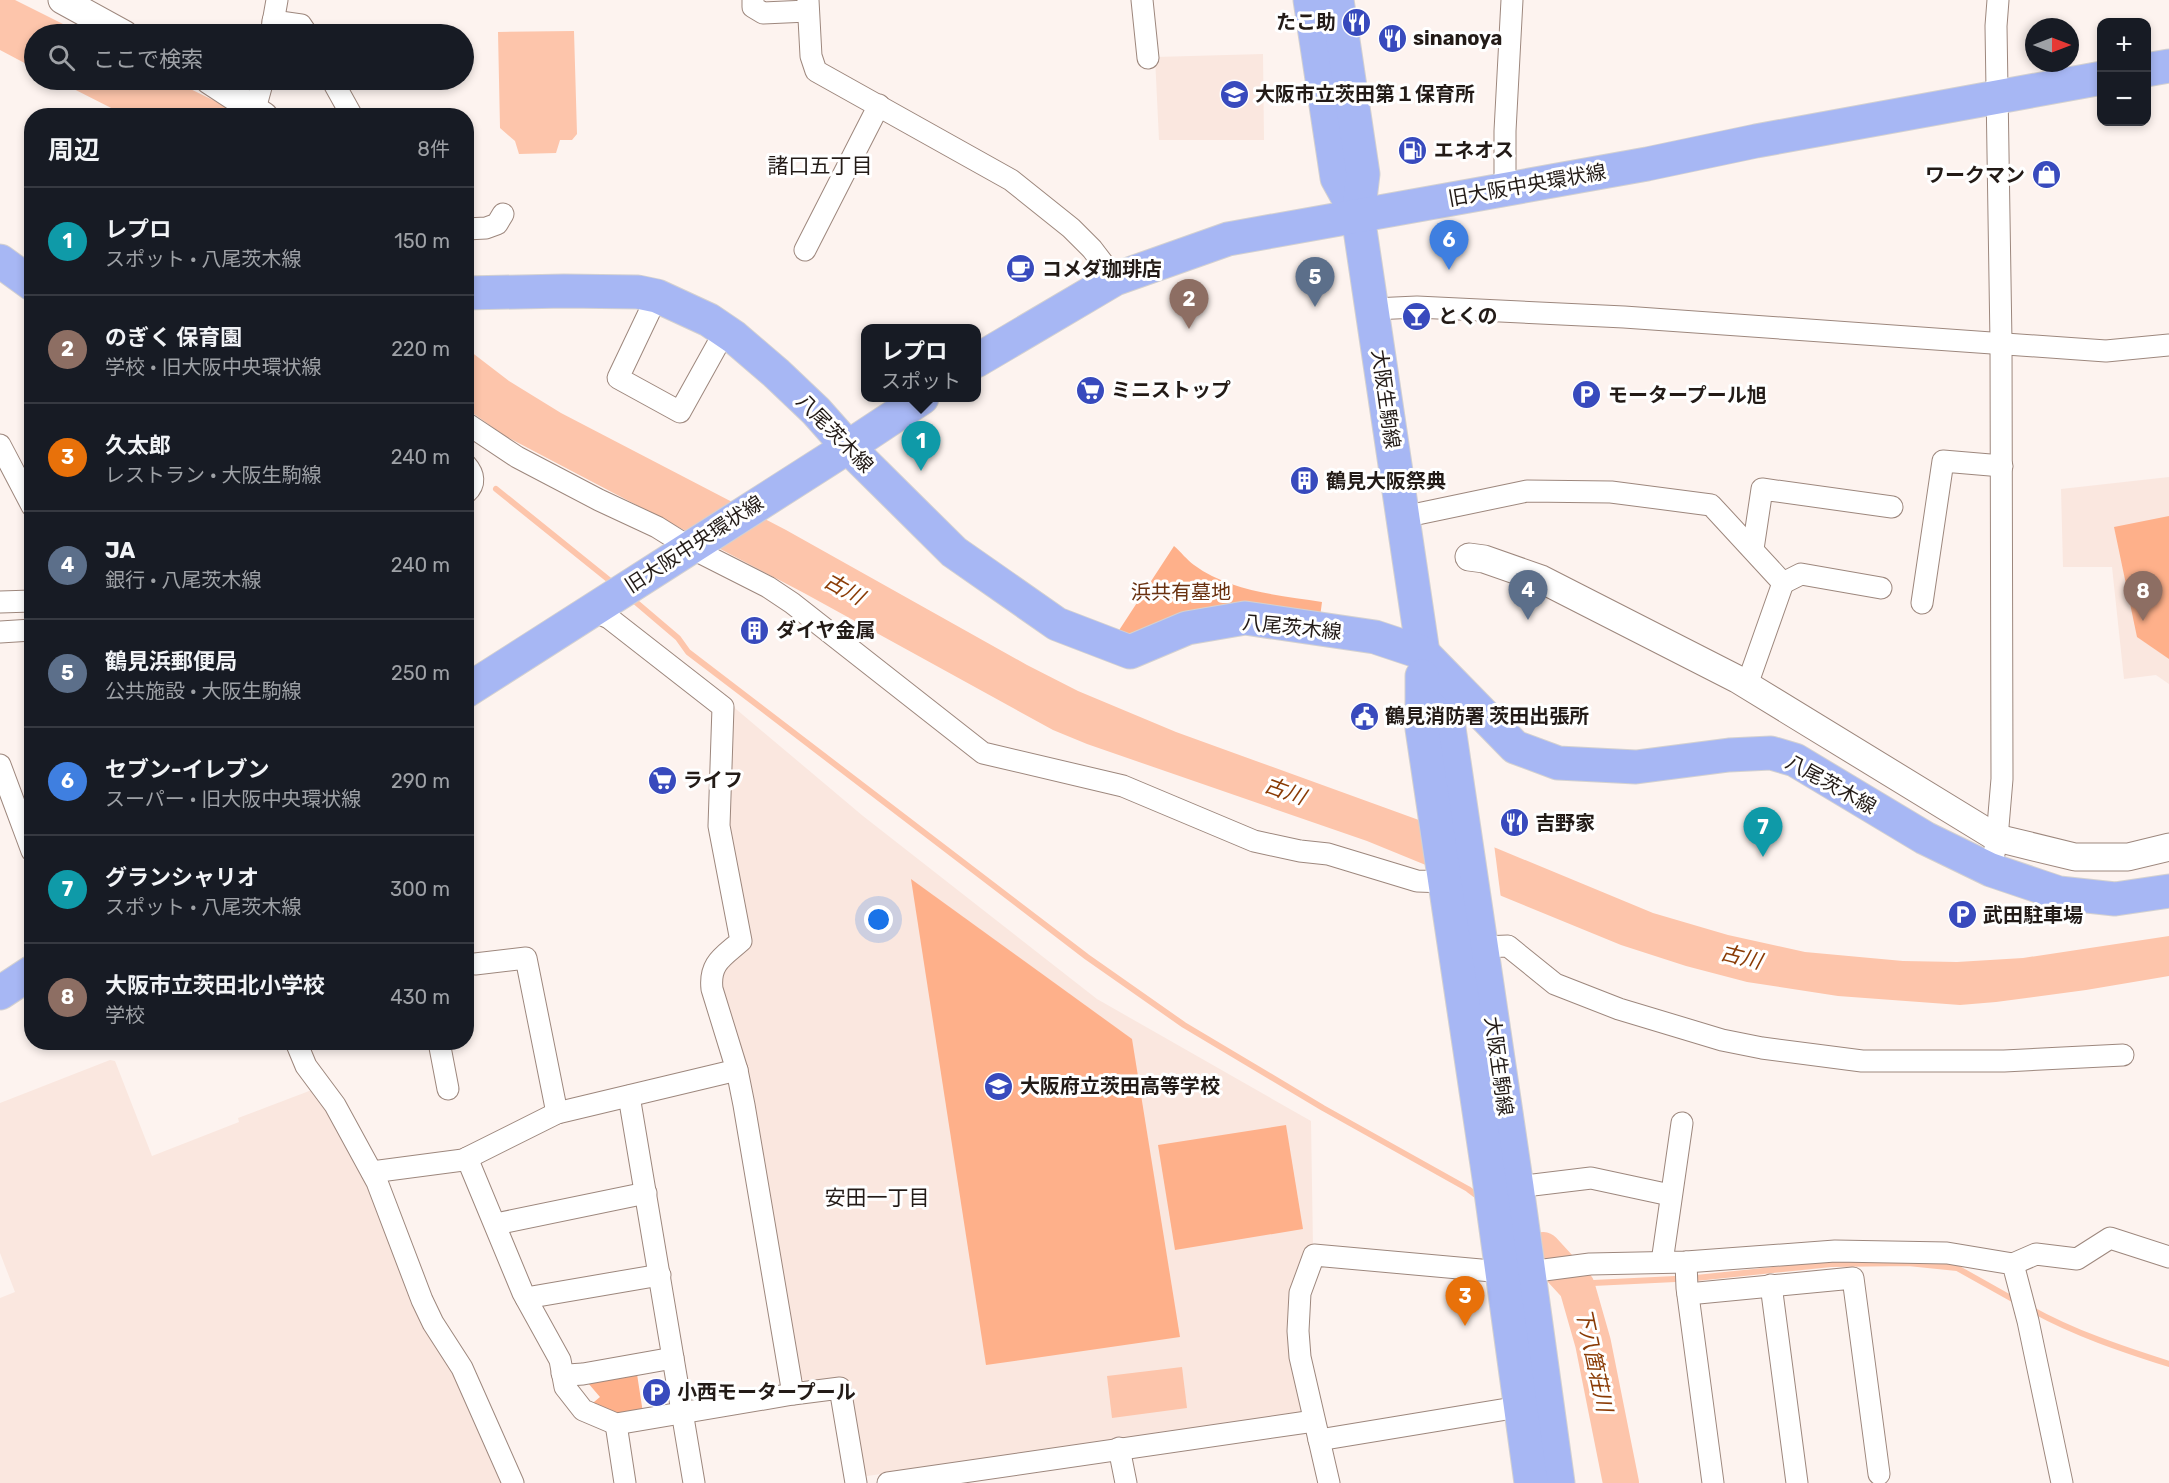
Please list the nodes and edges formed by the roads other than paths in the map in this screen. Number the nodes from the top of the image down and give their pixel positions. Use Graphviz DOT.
graph roads {
  1 [pos="62,0"];
  2 [pos="277,0"];
  3 [pos="753,0"];
  4 [pos="1142,0"];
  5 [pos="1310,0"];
  6 [pos="1337,0"];
  7 [pos="1512,0"];
  8 [pos="1998,0"];
  9 [pos="808,6"];
  10 [pos="106,24"];
  11 [pos="273,24"];
  12 [pos="1148,58"];
  13 [pos="2169,66"];
  14 [pos="2151,69"];
  15 [pos="2097,79"];
  16 [pos="225,90"];
  17 [pos="262,90"];
  18 [pos="338,90"];
  19 [pos="1998,96"];
  20 [pos="879,105"];
  21 [pos="254,108"];
  22 [pos="260,108"];
  23 [pos="348,108"];
  24 [pos="1505,188"];
  25 [pos="503,214"];
  26 [pos="1358,216"];
  27 [pos="474,228"];
  28 [pos="805,250"];
  29 [pos="0,261"];
  30 [pos="24,278"];
  31 [pos="1115,279"];
  32 [pos="474,293"];
  33 [pos="657,296"];
  34 [pos="1373,309"];
  35 [pos="725,331"];
  36 [pos="2001,343"];
  37 [pos="2169,345"];
  38 [pos="981,358"];
  39 [pos="916,402"];
  40 [pos="474,428"];
  41 [pos="0,445"];
  42 [pos="848,447"];
  43 [pos="2002,466"];
  44 [pos="24,491"];
  45 [pos="1892,507"];
  46 [pos="1403,517"];
  47 [pos="693,544"];
  48 [pos="1753,549"];
  49 [pos="1469,557"];
  50 [pos="1783,582"];
  51 [pos="1881,588"];
  52 [pos="24,601"];
  53 [pos="0,602"];
  54 [pos="1922,603"];
  55 [pos="596,607"];
  56 [pos="24,630"];
  57 [pos="0,632"];
  58 [pos="1423,653"];
  59 [pos="474,685"];
  60 [pos="1747,685"];
  61 [pos="0,765"];
  62 [pos="7,807"];
  63 [pos="24,837"];
  64 [pos="1997,838"];
  65 [pos="2169,848"];
  66 [pos="1991,870"];
  67 [pos="1460,888"];
  68 [pos="2169,891"];
  69 [pos="1482,947"];
  70 [pos="475,964"];
  71 [pos="24,977"];
  72 [pos="0,993"];
  73 [pos="299,1050"];
  74 [pos="441,1050"];
  75 [pos="2123,1055"];
  76 [pos="737,1070"];
  77 [pos="448,1089"];
  78 [pos="629,1096"];
  79 [pos="557,1113"];
  80 [pos="1682,1123"];
  81 [pos="467,1158"];
  82 [pos="372,1172"];
  83 [pos="1508,1189"];
  84 [pos="646,1192"];
  85 [pos="1670,1195"];
  86 [pos="495,1224"];
  87 [pos="2169,1257"];
  88 [pos="1662,1262"];
  89 [pos="2013,1264"];
  90 [pos="1530,1270"];
  91 [pos="660,1275"];
  92 [pos="1687,1278"];
  93 [pos="1772,1285"];
  94 [pos="526,1298"];
  95 [pos="673,1358"];
  96 [pos="562,1373"];
  97 [pos="793,1395"];
  98 [pos="1519,1407"];
  99 [pos="682,1412"];
  100 [pos="616,1424"];
  101 [pos="1317,1431"];
  102 [pos="1119,1448"];
  103 [pos="1880,1473"];
  104 [pos="968,1477"];
  105 [pos="513,1483"];
  106 [pos="625,1483"];
  107 [pos="694,1483"];
  108 [pos="856,1483"];
  109 [pos="888,1483"];
  110 [pos="893,1483"];
  111 [pos="1126,1483"];
  112 [pos="1329,1483"];
  113 [pos="1531,1483"];
  114 [pos="1558,1483"];
  115 [pos="1713,1483"];
  116 [pos="1797,1483"];
  117 [pos="2062,1483"];
  1 -- 10 [label="street"];
  2 -- 11 [label="street"];
  3 -- 9 [label="street"];
  4 -- 12 [label="street"];
  5 -- 26 [label="main road, 大阪生駒線"];
  6 -- 26 [label="main road, 大阪生駒線"];
  7 -- 24 [label="street"];
  8 -- 19 [label="street"];
  9 -- 20 [label="street"];
  13 -- 14 [label="main road"];
  15 -- 19 [label="main road, 旧大阪中央環状線"];
  16 -- 21 [label="street"];
  17 -- 22 [label="street"];
  18 -- 23 [label="street"];
  19 -- 24 [label="main road, 旧大阪中央環状線"];
  19 -- 36 [label="street"];
  20 -- 28 [label="street"];
  20 -- 31 [label="street"];
  24 -- 26 [label="main road, 旧大阪中央環状線"];
  25 -- 27 [label="street"];
  26 -- 31 [label="main road, 旧大阪中央環状線"];
  26 -- 34 [label="main road, 大阪生駒線"];
  29 -- 30 [label="main road"];
  31 -- 38 [label="main road, 旧大阪中央環状線"];
  32 -- 33 [label="main road, 八尾茨木線"];
  33 -- 35 [label="main road, 八尾茨木線"];
  33 -- 35 [label="street"];
  34 -- 36 [label="street"];
  34 -- 46 [label="main road, 大阪生駒線"];
  35 -- 42 [label="main road, 八尾茨木線"];
  36 -- 37 [label="street"];
  36 -- 43 [label="street"];
  39 -- 42 [label="main road, 旧大阪中央環状線"];
  40 -- 47 [label="street"];
  41 -- 44 [label="street"];
  42 -- 47 [label="main road, 旧大阪中央環状線"];
  42 -- 58 [label="main road, 八尾茨木線"];
  43 -- 54 [label="street"];
  43 -- 64 [label="street"];
  45 -- 48 [label="street"];
  46 -- 48 [label="street"];
  46 -- 58 [label="main road, 大阪生駒線"];
  47 -- 55 [label="main road, 旧大阪中央環状線"];
  47 -- 67 [label="street"];
  48 -- 50 [label="street"];
  49 -- 60 [label="street"];
  50 -- 51 [label="street"];
  50 -- 60 [label="street"];
  52 -- 53 [label="street"];
  55 -- 59 [label="main road, 旧大阪中央環状線"];
  55 -- 76 [label="street"];
  56 -- 57 [label="street"];
  58 -- 66 [label="main road, 八尾茨木線"];
  58 -- 67 [label="main road, 大阪生駒線"];
  60 -- 64 [label="street"];
  61 -- 62 [label="street"];
  62 -- 63 [label="street"];
  64 -- 65 [label="street"];
  64 -- 66 [label="street"];
  66 -- 68 [label="main road, 八尾茨木線"];
  67 -- 69 [label="main road, 大阪生駒線"];
  67 -- 83 [label="main road, 大阪生駒線"];
  69 -- 75 [label="street"];
  69 -- 83 [label="main road, 大阪生駒線"];
  70 -- 79 [label="street"];
  71 -- 72 [label="main road"];
  73 -- 82 [label="street"];
  74 -- 77 [label="street"];
  76 -- 78 [label="street"];
  76 -- 97 [label="street"];
  78 -- 79 [label="street"];
  78 -- 84 [label="street"];
  79 -- 81 [label="street"];
  80 -- 85 [label="street"];
  81 -- 82 [label="street"];
  81 -- 86 [label="street"];
  82 -- 105 [label="street"];
  83 -- 85 [label="street"];
  83 -- 90 [label="main road, 大阪生駒線"];
  83 -- 90 [label="main road, 大阪生駒線"];
  84 -- 86 [label="street"];
  84 -- 91 [label="street"];
  85 -- 88 [label="street"];
  86 -- 94 [label="street"];
  87 -- 89 [label="street"];
  88 -- 90 [label="street"];
  88 -- 92 [label="street"];
  89 -- 92 [label="street"];
  89 -- 117 [label="street"];
  90 -- 98 [label="main road, 大阪生駒線"];
  90 -- 101 [label="street"];
  90 -- 114 [label="main road, 大阪生駒線"];
  91 -- 94 [label="street"];
  91 -- 95 [label="street"];
  92 -- 93 [label="street"];
  92 -- 115 [label="street"];
  93 -- 103 [label="street"];
  93 -- 116 [label="street"];
  94 -- 96 [label="street"];
  95 -- 96 [label="street"];
  95 -- 99 [label="street"];
  96 -- 100 [label="street"];
  97 -- 99 [label="street"];
  97 -- 108 [label="street"];
  98 -- 101 [label="street"];
  98 -- 113 [label="main road, 大阪生駒線"];
  99 -- 100 [label="street"];
  99 -- 107 [label="street"];
  100 -- 106 [label="street"];
  101 -- 102 [label="street"];
  101 -- 112 [label="street"];
  102 -- 104 [label="street"];
  102 -- 111 [label="street"];
  104 -- 110 [label="street"];
  109 -- 110 [label="street"];
}
